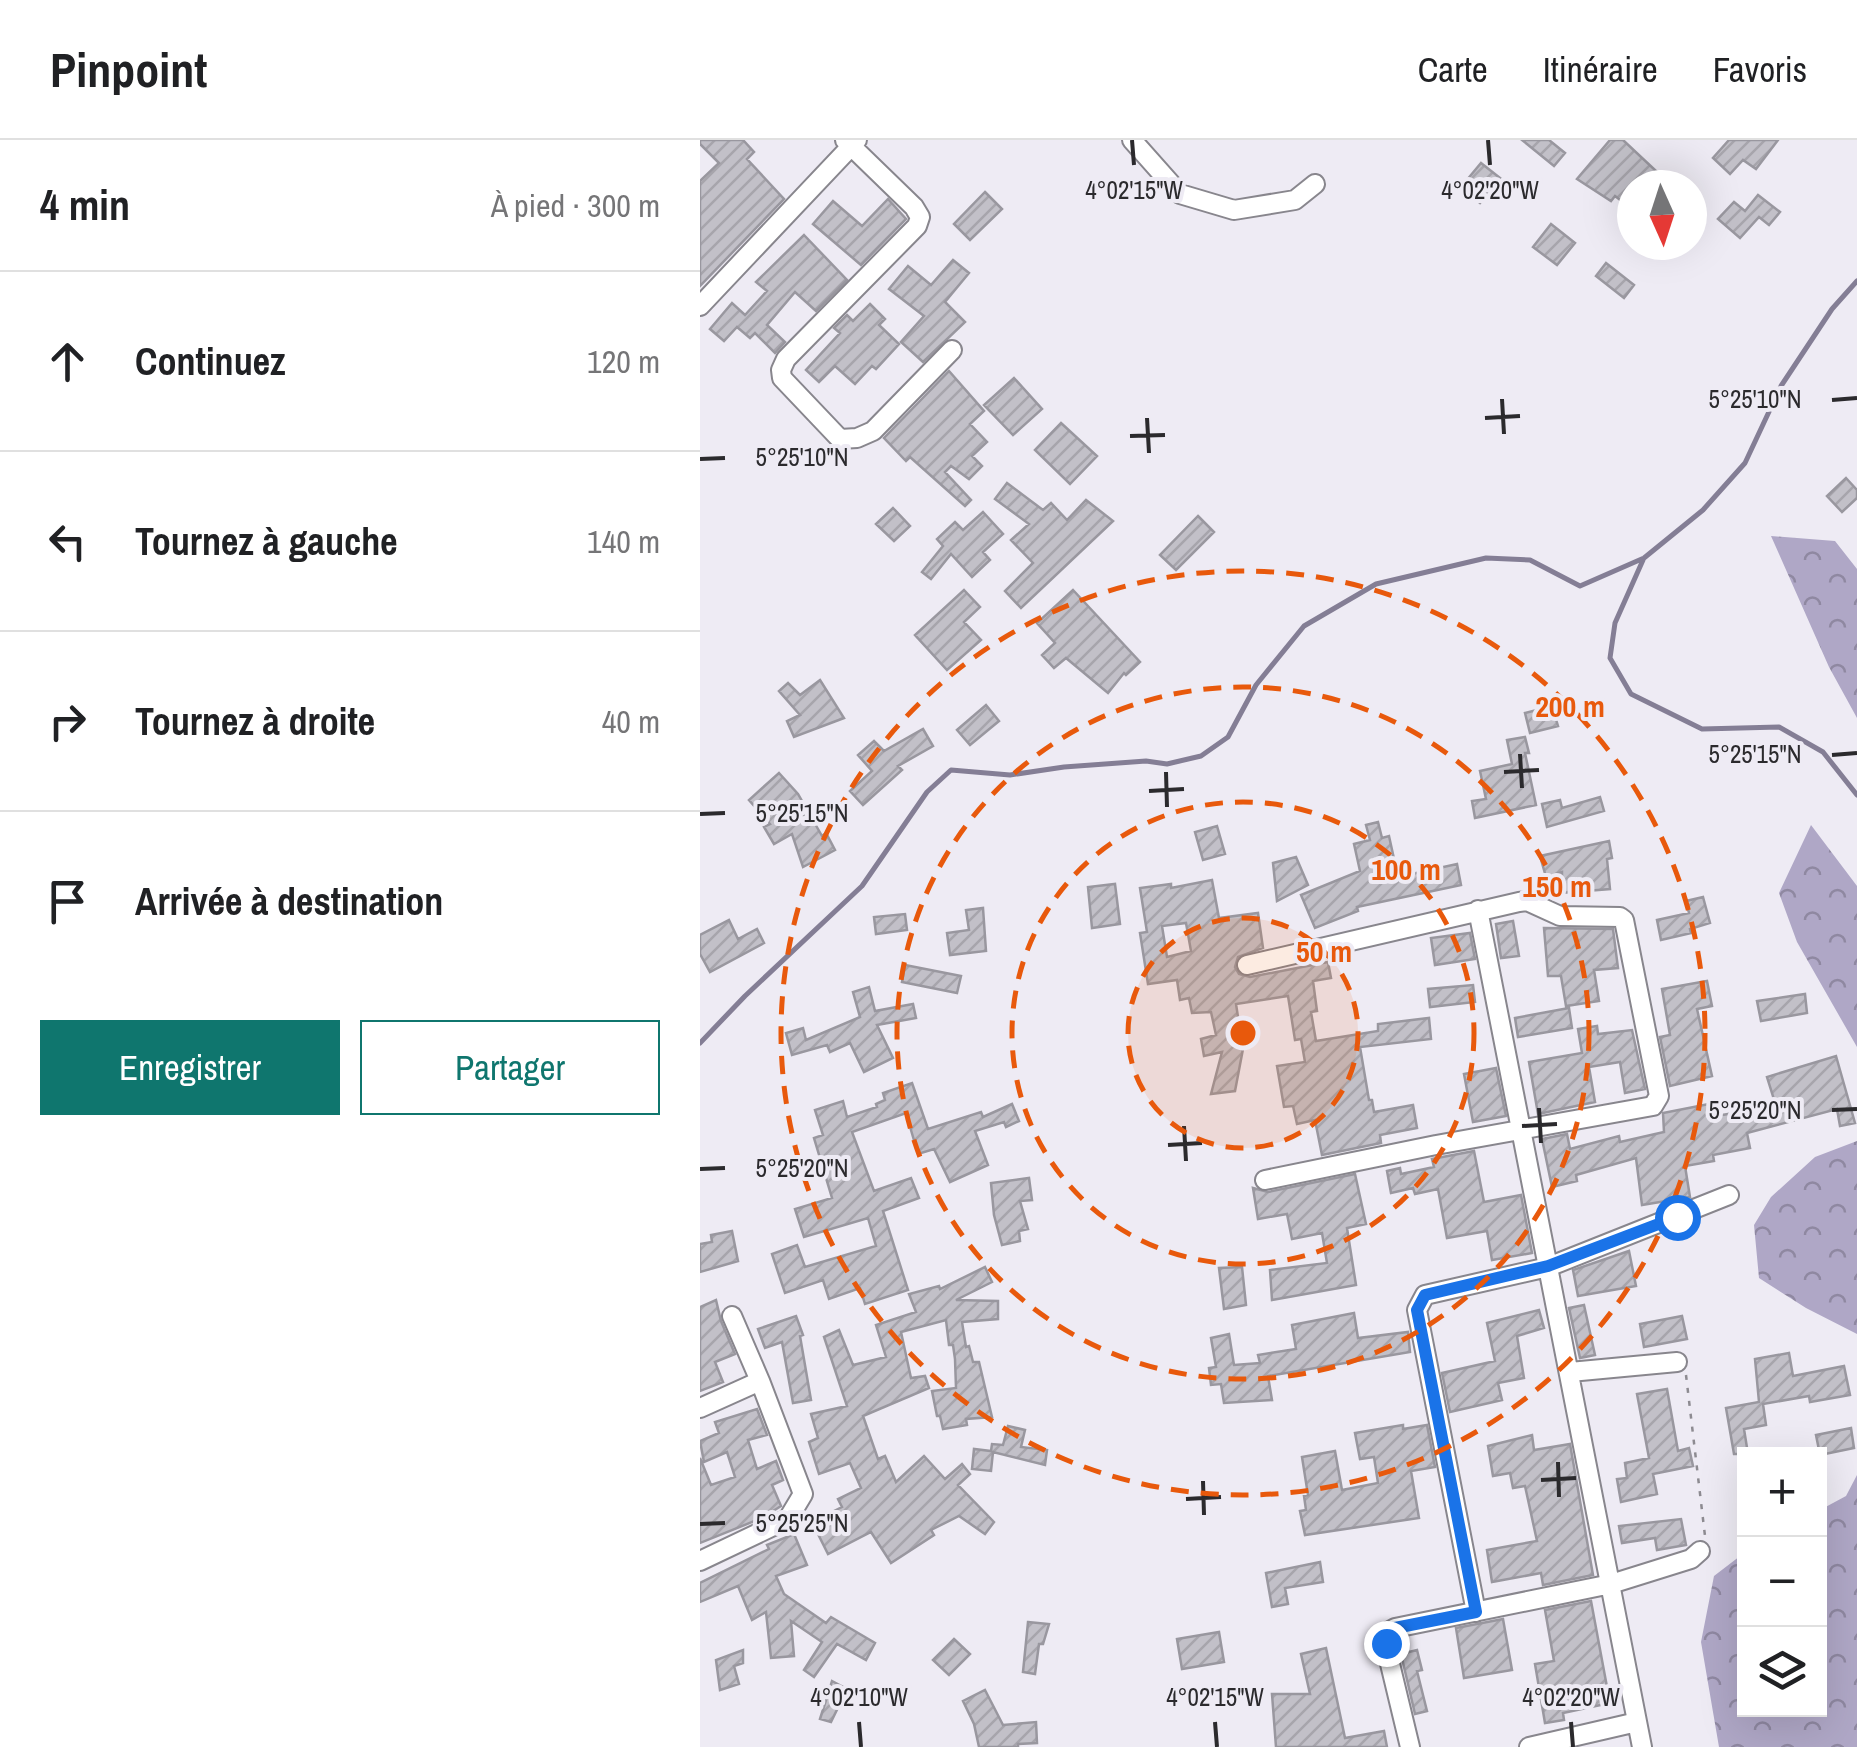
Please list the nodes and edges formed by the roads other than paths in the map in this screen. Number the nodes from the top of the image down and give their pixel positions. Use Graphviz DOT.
graph roads {
  1 [pos="1132,140"];
  2 [pos="851,142"];
  3 [pos="1315,184"];
  4 [pos="700,306"];
  5 [pos="952,350"];
  6 [pos="1478,910"];
  7 [pos="1247,965"];
  8 [pos="1520,1131"];
  9 [pos="1265,1180"];
  10 [pos="1729,1195"];
  11 [pos="1548,1266"];
  12 [pos="732,1316"];
  13 [pos="1677,1362"];
  14 [pos="1570,1372"];
  15 [pos="760,1381"];
  16 [pos="700,1408"];
  17 [pos="1700,1551"];
  18 [pos="700,1561"];
  19 [pos="1611,1584"];
  20 [pos="1476,1612"];
  21 [pos="1636,1722"];
  22 [pos="1410,1747"];
  23 [pos="1529,1747"];
  24 [pos="1642,1747"];
  1 -- 3 [label="street"];
  2 -- 4 [label="street"];
  2 -- 5 [label="street"];
  6 -- 7 [label="street"];
  6 -- 8 [label="street"];
  6 -- 8 [label="street"];
  8 -- 9 [label="street"];
  8 -- 11 [label="street"];
  10 -- 11 [label="street"];
  11 -- 14 [label="street"];
  11 -- 20 [label="street"];
  12 -- 15 [label="street"];
  13 -- 14 [label="street"];
  14 -- 19 [label="street"];
  15 -- 16 [label="street"];
  15 -- 18 [label="street"];
  17 -- 19 [label="street"];
  19 -- 20 [label="street"];
  19 -- 21 [label="street"];
  20 -- 22 [label="street"];
  21 -- 23 [label="street"];
  21 -- 24 [label="street"];
}
